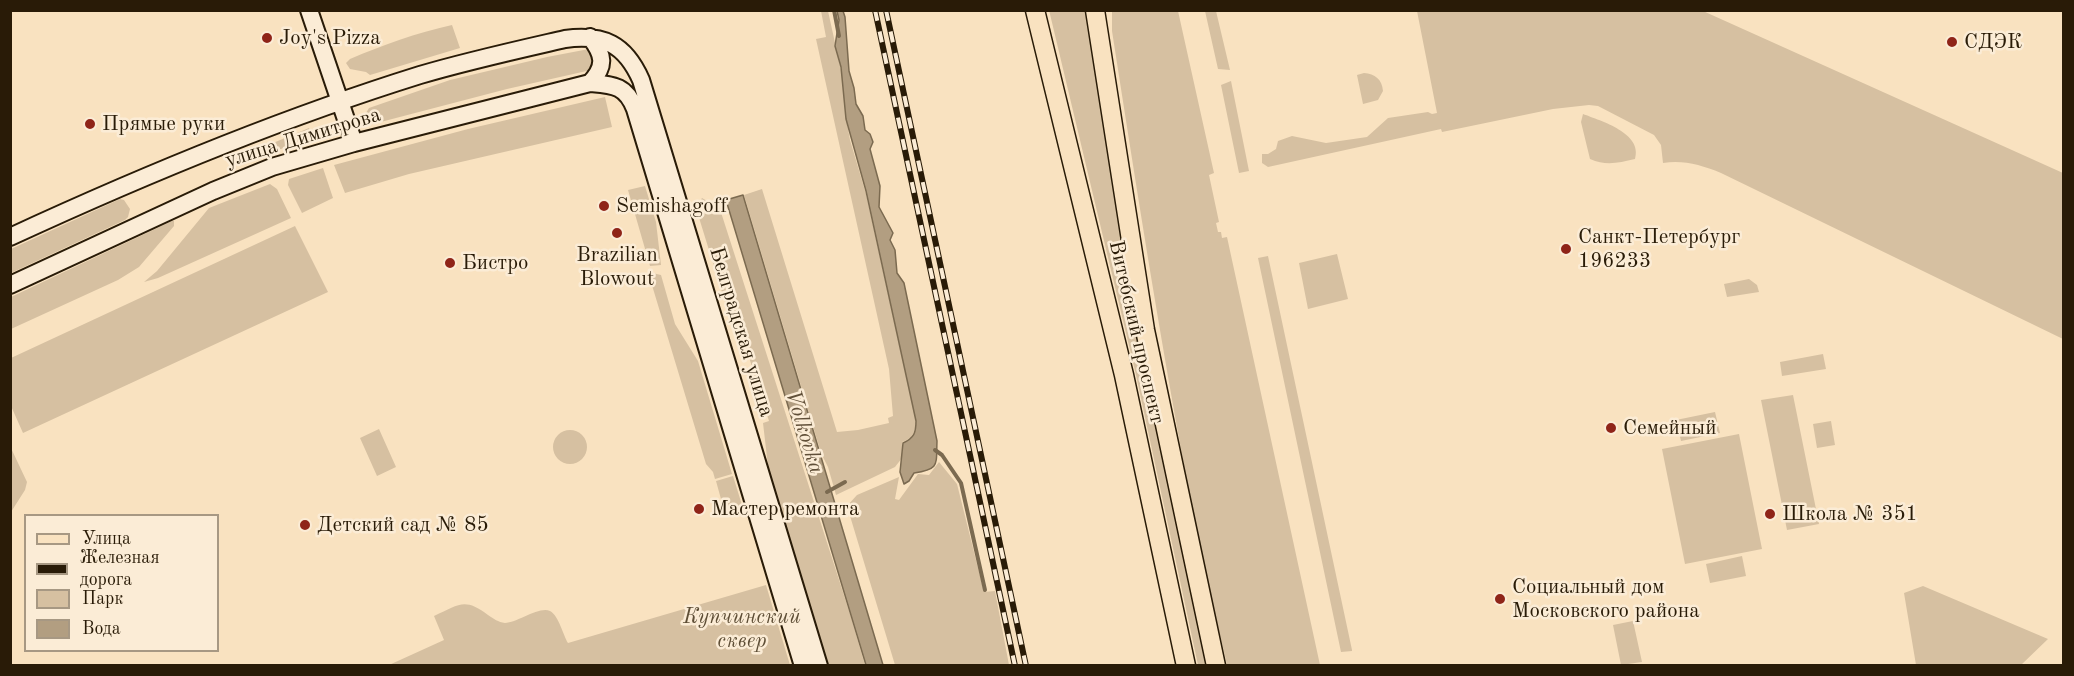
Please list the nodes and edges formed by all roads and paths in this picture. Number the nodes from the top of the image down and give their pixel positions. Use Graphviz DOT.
graph roads {
  1 [pos="309,10"];
  2 [pos="1035,10"];
  3 [pos="1095,10"];
  4 [pos="590,37"];
  5 [pos="590,84"];
  6 [pos="339,102"];
  7 [pos="354,143"];
  8 [pos="10,237"];
  9 [pos="10,285"];
  10 [pos="803,666"];
  11 [pos="819,666"];
  12 [pos="1186,666"];
  13 [pos="1216,666"];
  1 -- 6 [label="street"];
  2 -- 12 [label="main road, Витебский проспект"];
  3 -- 13 [label="main road, Витебский проспект"];
  4 -- 5 [label="street"];
  4 -- 6 [label="street, улица Димитрова"];
  4 -- 11 [label="street, Белградская улица"];
  5 -- 7 [label="street, улица Димитрова"];
  5 -- 10 [label="street, Белградская улица"];
  6 -- 7 [label="street"];
  6 -- 8 [label="street, улица Димитрова"];
  7 -- 9 [label="street, улица Димитрова"];
}
